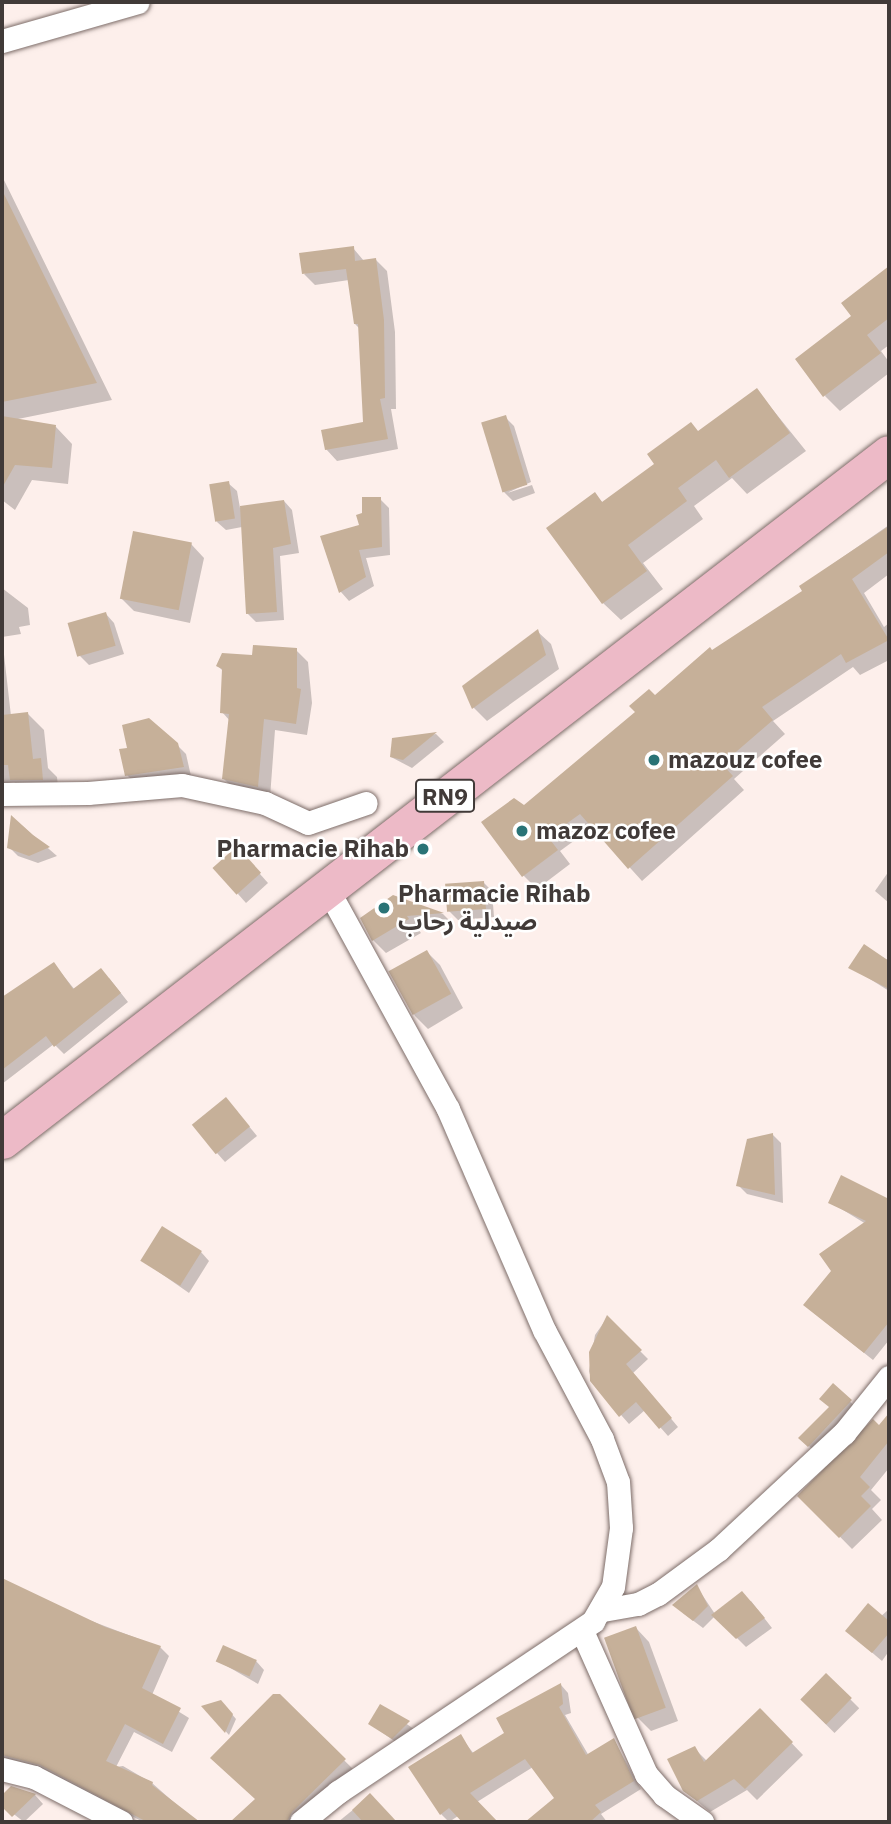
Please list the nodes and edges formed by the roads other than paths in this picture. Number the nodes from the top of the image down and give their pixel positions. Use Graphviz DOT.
graph roads {
  1 [pos="138,2"];
  2 [pos="2,41"];
  3 [pos="889,454"];
  4 [pos="2,794"];
  5 [pos="366,803"];
  6 [pos="327,888"];
  7 [pos="2,1140"];
  8 [pos="889,1377"];
  9 [pos="603,1610"];
  10 [pos="582,1631"];
  11 [pos="2,1769"];
  12 [pos="121,1822"];
  13 [pos="301,1822"];
  14 [pos="702,1822"];
  1 -- 2 [label="street"];
  3 -- 6 [label="main road, RN9"];
  4 -- 5 [label="street"];
  6 -- 7 [label="main road, RN9"];
  6 -- 9 [label="street"];
  8 -- 9 [label="street"];
  9 -- 10 [label="street"];
  10 -- 13 [label="street"];
  10 -- 14 [label="street"];
  11 -- 12 [label="street"];
}
